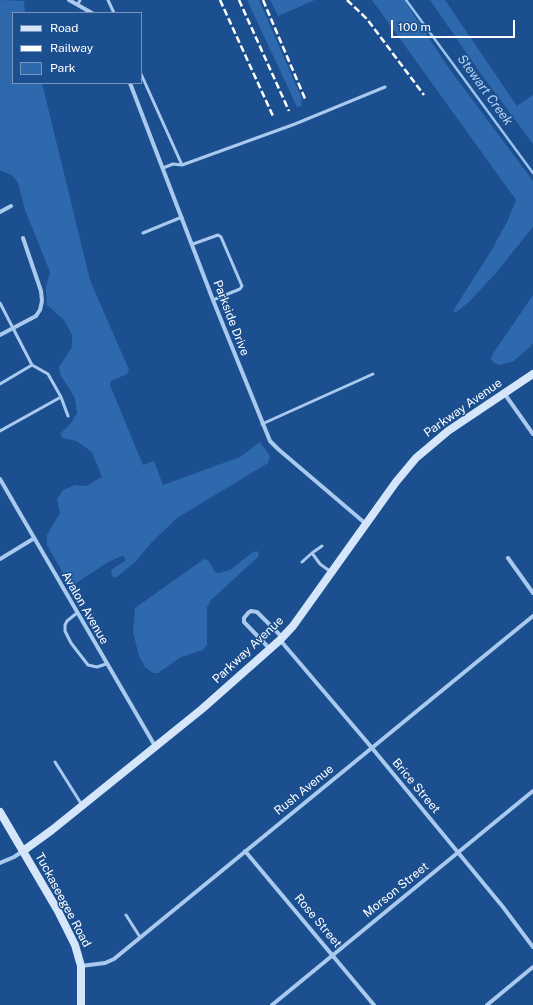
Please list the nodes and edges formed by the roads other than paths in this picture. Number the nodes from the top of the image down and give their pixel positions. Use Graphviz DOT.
graph roads {
  1 [pos="69,0"];
  2 [pos="108,0"];
  3 [pos="79,2"];
  4 [pos="91,12"];
  5 [pos="114,12"];
  6 [pos="142,76"];
  7 [pos="130,84"];
  8 [pos="385,87"];
  9 [pos="182,165"];
  10 [pos="163,168"];
  11 [pos="11,206"];
  12 [pos="0,212"];
  13 [pos="182,217"];
  14 [pos="143,233"];
  15 [pos="23,238"];
  16 [pos="193,244"];
  17 [pos="213,300"];
  18 [pos="0,303"];
  19 [pos="14,328"];
  20 [pos="0,335"];
  21 [pos="32,366"];
  22 [pos="373,374"];
  23 [pos="533,374"];
  24 [pos="0,384"];
  25 [pos="504,393"];
  26 [pos="61,397"];
  27 [pos="68,416"];
  28 [pos="262,424"];
  29 [pos="0,431"];
  30 [pos="533,434"];
  31 [pos="0,479"];
  32 [pos="366,524"];
  33 [pos="33,539"];
  34 [pos="322,546"];
  35 [pos="312,553"];
  36 [pos="508,558"];
  37 [pos="0,559"];
  38 [pos="302,562"];
  39 [pos="331,572"];
  40 [pos="533,593"];
  41 [pos="77,613"];
  42 [pos="533,616"];
  43 [pos="282,639"];
  44 [pos="270,649"];
  45 [pos="106,664"];
  46 [pos="155,746"];
  47 [pos="371,748"];
  48 [pos="55,762"];
  49 [pos="533,791"];
  50 [pos="82,805"];
  51 [pos="0,812"];
  52 [pos="245,850"];
  53 [pos="23,851"];
  54 [pos="458,853"];
  55 [pos="0,863"];
  56 [pos="126,915"];
  57 [pos="140,936"];
  58 [pos="533,946"];
  59 [pos="333,955"];
  60 [pos="81,966"];
  61 [pos="533,967"];
  62 [pos="82,1005"];
  63 [pos="272,1005"];
  64 [pos="374,1005"];
  65 [pos="487,1005"];
  1 -- 3 [label="street"];
  2 -- 5 [label="lane"];
  3 -- 4 [label="street"];
  6 -- 9 [label="lane"];
  7 -- 10 [label="street, Parkside Drive"];
  8 -- 9 [label="lane"];
  9 -- 10 [label="lane"];
  10 -- 13 [label="street, Parkside Drive"];
  11 -- 12 [label="street"];
  13 -- 14 [label="lane"];
  13 -- 16 [label="street, Parkside Drive"];
  15 -- 19 [label="street"];
  16 -- 17 [label="street, Parkside Drive"];
  16 -- 17 [label="lane"];
  17 -- 28 [label="street, Parkside Drive"];
  18 -- 19 [label="lane"];
  19 -- 20 [label="street"];
  19 -- 21 [label="lane"];
  21 -- 24 [label="lane"];
  21 -- 26 [label="lane"];
  22 -- 28 [label="lane"];
  23 -- 25 [label="street, Parkway Avenue"];
  25 -- 30 [label="street"];
  25 -- 32 [label="street, Parkway Avenue"];
  26 -- 27 [label="lane"];
  26 -- 29 [label="lane"];
  28 -- 32 [label="street, Parkside Drive"];
  31 -- 33 [label="street, Avalon Avenue"];
  32 -- 39 [label="street, Parkway Avenue"];
  33 -- 37 [label="street"];
  33 -- 41 [label="street, Avalon Avenue"];
  34 -- 35 [label="lane"];
  35 -- 38 [label="lane"];
  35 -- 39 [label="lane"];
  36 -- 40 [label="street"];
  39 -- 43 [label="street, Parkway Avenue"];
  41 -- 45 [label="street, Avalon Avenue"];
  41 -- 45 [label="lane"];
  42 -- 47 [label="street, Rush Avenue"];
  43 -- 44 [label="street, Parkway Avenue"];
  43 -- 44 [label="street, Brice Street"];
  43 -- 47 [label="street, Brice Street"];
  44 -- 46 [label="street, Parkway Avenue"];
  45 -- 46 [label="street, Avalon Avenue"];
  46 -- 50 [label="street, Parkway Avenue"];
  47 -- 52 [label="street, Rush Avenue"];
  47 -- 54 [label="street, Brice Street"];
  48 -- 50 [label="lane"];
  49 -- 54 [label="street, Morson Street"];
  50 -- 53 [label="street, Parkway Avenue"];
  51 -- 53 [label="street, Tuckaseegee Road"];
  52 -- 57 [label="street, Rush Avenue"];
  52 -- 59 [label="street, Rose Street"];
  53 -- 55 [label="street, Parkway Avenue"];
  53 -- 60 [label="street, Tuckaseegee Road"];
  54 -- 58 [label="street, Brice Street"];
  54 -- 59 [label="street, Morson Street"];
  56 -- 57 [label="lane"];
  57 -- 60 [label="street, Rush Avenue"];
  59 -- 63 [label="street, Morson Street"];
  59 -- 64 [label="street, Rose Street"];
  60 -- 62 [label="street, Tuckaseegee Road"];
  61 -- 65 [label="street"];
}
